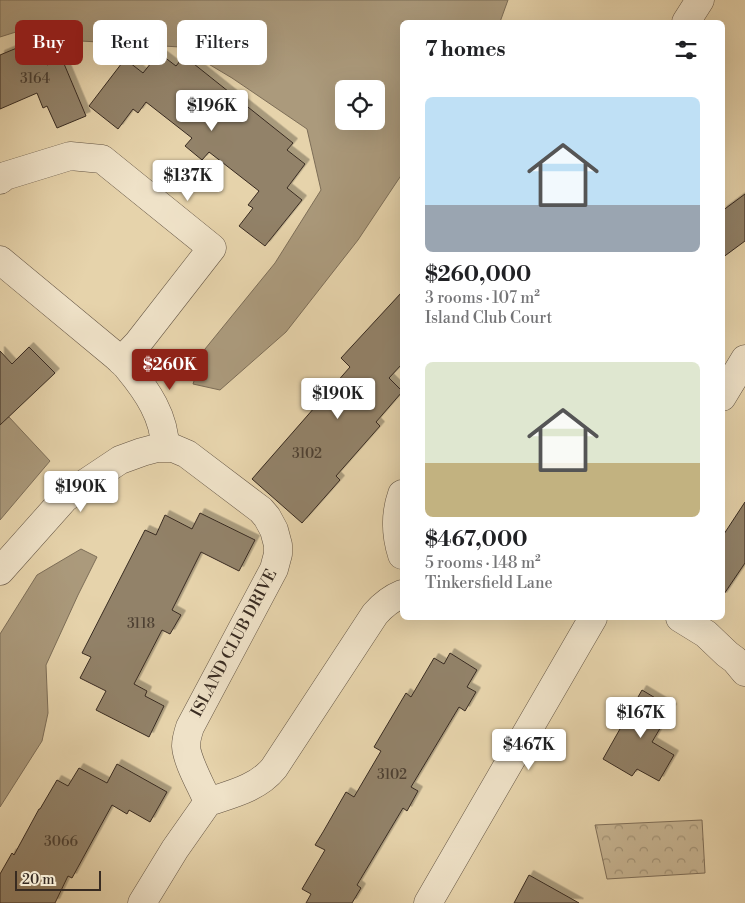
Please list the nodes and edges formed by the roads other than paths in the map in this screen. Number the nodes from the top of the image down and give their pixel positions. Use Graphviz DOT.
graph roads {
  1 [pos="700,0"];
  2 [pos="687,20"];
  3 [pos="0,180"];
  4 [pos="0,260"];
  5 [pos="745,359"];
  6 [pos="121,361"];
  7 [pos="725,392"];
  8 [pos="165,448"];
  9 [pos="400,504"];
  10 [pos="400,546"];
  11 [pos="0,571"];
  12 [pos="400,595"];
  13 [pos="592,620"];
  14 [pos="683,620"];
  15 [pos="745,672"];
  16 [pos="208,802"];
  17 [pos="142,903"];
  18 [pos="428,903"];
  1 -- 2 [label="street"];
  3 -- 6 [label="street"];
  4 -- 6 [label="street"];
  5 -- 7 [label="street"];
  6 -- 8 [label="street"];
  8 -- 11 [label="street"];
  8 -- 16 [label="street, ISLAND CLUB DRIVE"];
  9 -- 10 [label="street"];
  12 -- 16 [label="street"];
  13 -- 18 [label="street"];
  14 -- 15 [label="street"];
  16 -- 17 [label="street"];
}
